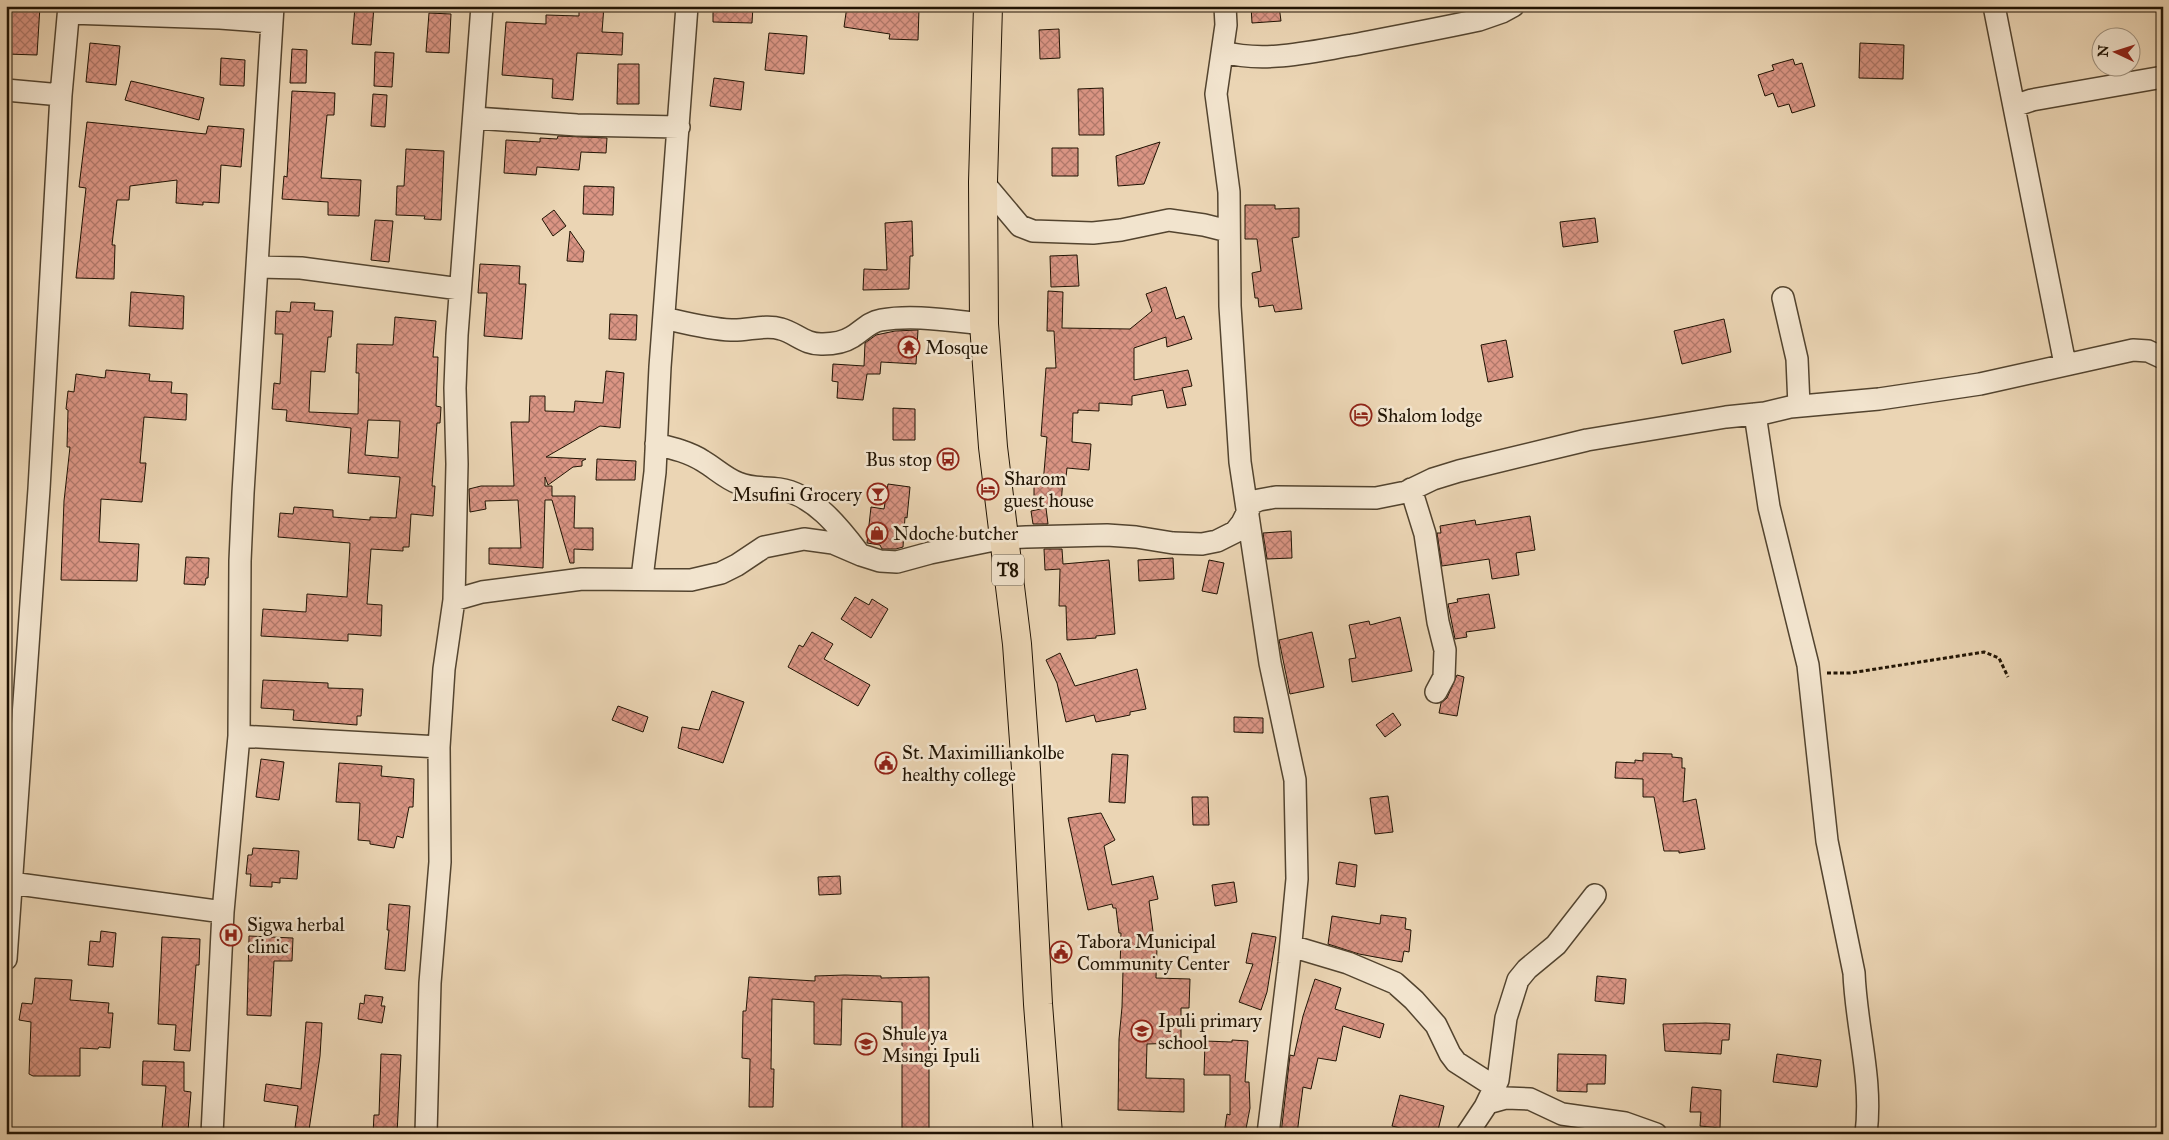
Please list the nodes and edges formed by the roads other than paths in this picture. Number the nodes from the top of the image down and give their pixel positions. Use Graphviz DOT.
graph roads {
  1 [pos="482,6"];
  2 [pos="687,6"];
  3 [pos="988,6"];
  4 [pos="1225,6"];
  5 [pos="1514,6"];
  6 [pos="1994,6"];
  7 [pos="69,10"];
  8 [pos="272,14"];
  9 [pos="1223,52"];
  10 [pos="2163,77"];
  11 [pos="6,90"];
  12 [pos="61,95"];
  13 [pos="2014,106"];
  14 [pos="475,118"];
  15 [pos="679,127"];
  16 [pos="983,182"];
  17 [pos="1228,231"];
  18 [pos="258,267"];
  19 [pos="460,289"];
  20 [pos="1782,298"];
  21 [pos="664,318"];
  22 [pos="984,324"];
  23 [pos="2163,358"];
  24 [pos="2065,364"];
  25 [pos="1799,406"];
  26 [pos="1755,414"];
  27 [pos="656,444"];
  28 [pos="1411,490"];
  29 [pos="1247,510"];
  30 [pos="1004,538"];
  31 [pos="861,555"];
  32 [pos="642,578"];
  33 [pos="454,600"];
  34 [pos="1436,692"];
  35 [pos="239,736"];
  36 [pos="439,746"];
  37 [pos="11,883"];
  38 [pos="1595,895"];
  39 [pos="223,912"];
  40 [pos="1291,946"];
  41 [pos="6,958"];
  42 [pos="1492,1095"];
  43 [pos="212,1134"];
  44 [pos="426,1134"];
  45 [pos="1048,1134"];
  46 [pos="1268,1134"];
  47 [pos="1467,1134"];
  48 [pos="1656,1134"];
  49 [pos="1866,1134"];
  1 -- 14 [label="street"];
  2 -- 15 [label="street"];
  3 -- 16 [label="highway, T8"];
  4 -- 9 [label="street"];
  5 -- 9 [label="street"];
  6 -- 13 [label="street"];
  7 -- 8 [label="street"];
  7 -- 12 [label="street"];
  8 -- 18 [label="street"];
  9 -- 17 [label="street"];
  10 -- 13 [label="street"];
  11 -- 12 [label="street"];
  12 -- 37 [label="street"];
  13 -- 24 [label="street"];
  14 -- 15 [label="street"];
  14 -- 19 [label="street"];
  15 -- 21 [label="street"];
  16 -- 17 [label="street"];
  16 -- 22 [label="highway, T8"];
  17 -- 29 [label="street"];
  18 -- 19 [label="street"];
  18 -- 35 [label="street"];
  19 -- 33 [label="street"];
  20 -- 25 [label="street"];
  21 -- 22 [label="street"];
  21 -- 27 [label="street"];
  22 -- 30 [label="highway, T8"];
  23 -- 24 [label="street"];
  24 -- 25 [label="street"];
  25 -- 26 [label="street"];
  26 -- 28 [label="street"];
  26 -- 49 [label="street"];
  27 -- 31 [label="street"];
  27 -- 32 [label="street"];
  28 -- 29 [label="street"];
  28 -- 34 [label="street"];
  29 -- 30 [label="street"];
  29 -- 40 [label="street"];
  30 -- 31 [label="street"];
  30 -- 45 [label="highway, T8"];
  31 -- 32 [label="street"];
  32 -- 33 [label="street"];
  33 -- 36 [label="street"];
  35 -- 36 [label="street"];
  35 -- 39 [label="street"];
  36 -- 44 [label="street"];
  37 -- 39 [label="street"];
  37 -- 41 [label="street"];
  38 -- 42 [label="street"];
  39 -- 43 [label="street"];
  40 -- 42 [label="street"];
  40 -- 46 [label="street"];
  42 -- 47 [label="street"];
  42 -- 48 [label="street"];
}
